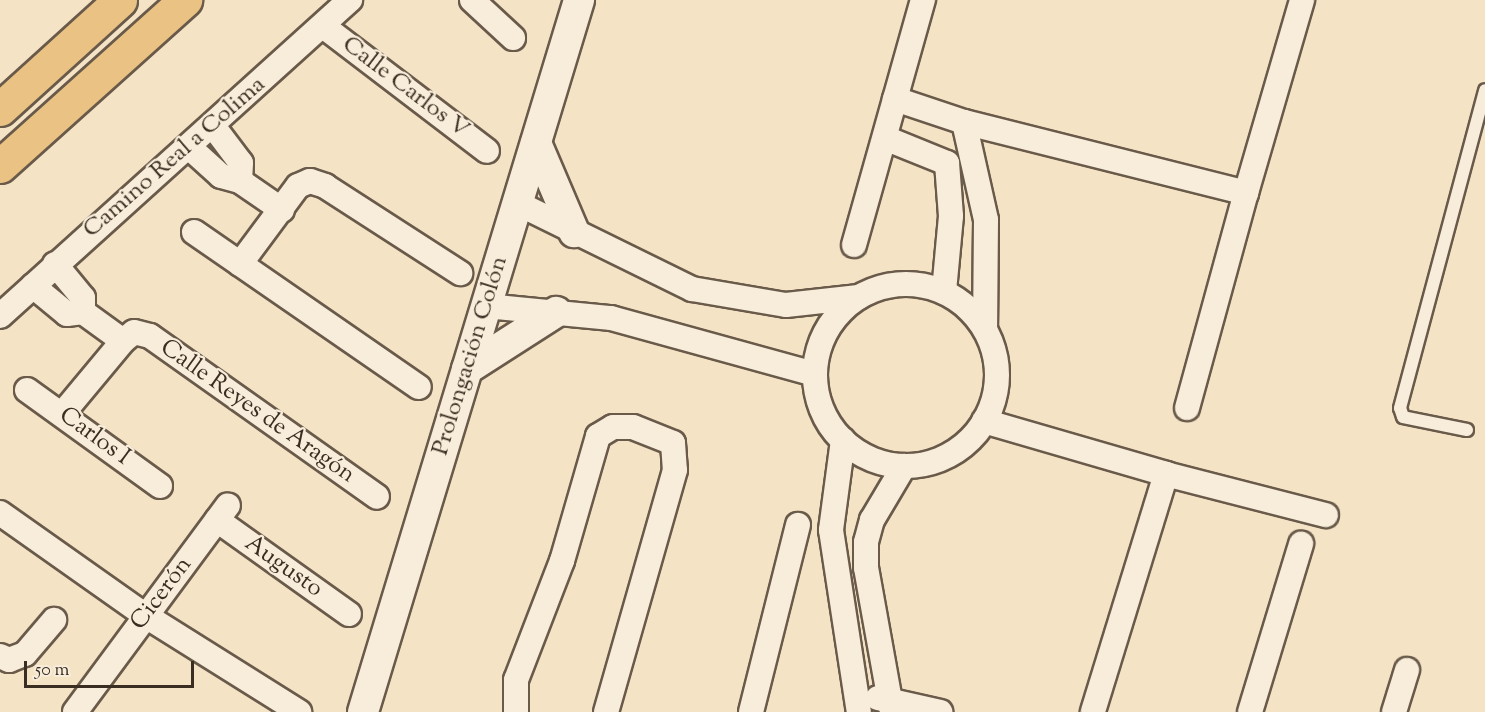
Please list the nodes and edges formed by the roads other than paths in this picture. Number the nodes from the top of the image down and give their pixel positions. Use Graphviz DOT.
graph roads {
  1 [pos="120,0"];
  2 [pos="185,0"];
  3 [pos="350,0"];
  4 [pos="472,0"];
  5 [pos="579,0"];
  6 [pos="922,0"];
  7 [pos="1302,0"];
  8 [pos="323,26"];
  9 [pos="513,38"];
  10 [pos="1485,90"];
  11 [pos="895,99"];
  12 [pos="0,109"];
  13 [pos="964,122"];
  14 [pos="213,126"];
  15 [pos="885,138"];
  16 [pos="536,143"];
  17 [pos="189,147"];
  18 [pos="487,151"];
  19 [pos="973,155"];
  20 [pos="946,163"];
  21 [pos="0,166"];
  22 [pos="240,181"];
  23 [pos="1246,194"];
  24 [pos="518,203"];
  25 [pos="282,210"];
  26 [pos="194,232"];
  27 [pos="574,232"];
  28 [pos="854,245"];
  29 [pos="55,264"];
  30 [pos="240,264"];
  31 [pos="460,273"];
  32 [pos="33,286"];
  33 [pos="944,292"];
  34 [pos="859,297"];
  35 [pos="486,306"];
  36 [pos="83,312"];
  37 [pos="556,312"];
  38 [pos="0,316"];
  39 [pos="985,329"];
  40 [pos="128,337"];
  41 [pos="467,369"];
  42 [pos="814,374"];
  43 [pos="419,387"];
  44 [pos="27,390"];
  45 [pos="1187,408"];
  46 [pos="63,413"];
  47 [pos="984,421"];
  48 [pos="1467,430"];
  49 [pos="843,440"];
  50 [pos="904,466"];
  51 [pos="1166,474"];
  52 [pos="160,486"];
  53 [pos="377,497"];
  54 [pos="0,513"];
  55 [pos="222,513"];
  56 [pos="1326,515"];
  57 [pos="798,525"];
  58 [pos="1301,544"];
  59 [pos="349,614"];
  60 [pos="146,616"];
  61 [pos="54,620"];
  62 [pos="0,656"];
  63 [pos="1407,670"];
  64 [pos="859,704"];
  65 [pos="892,706"];
  66 [pos="81,710"];
  67 [pos="299,712"];
  68 [pos="363,712"];
  69 [pos="516,712"];
  70 [pos="606,712"];
  71 [pos="751,712"];
  72 [pos="940,712"];
  73 [pos="1093,712"];
  74 [pos="1250,712"];
  75 [pos="1394,712"];
  1 -- 12 [label="main road"];
  2 -- 21 [label="main road"];
  3 -- 8 [label="street, Camino Real a Colima"];
  4 -- 9 [label="street"];
  5 -- 16 [label="street, Prolongación Colón"];
  6 -- 11 [label="street"];
  7 -- 23 [label="street"];
  8 -- 14 [label="street, Camino Real a Colima"];
  8 -- 18 [label="street, Calle Carlos V"];
  10 -- 48 [label="lane"];
  11 -- 13 [label="street"];
  11 -- 15 [label="street"];
  13 -- 19 [label="street"];
  13 -- 23 [label="street"];
  14 -- 17 [label="street, Camino Real a Colima"];
  14 -- 22 [label="street"];
  15 -- 20 [label="street"];
  15 -- 28 [label="street"];
  16 -- 24 [label="street, Prolongación Colón"];
  16 -- 27 [label="street"];
  17 -- 22 [label="street"];
  17 -- 29 [label="street, Camino Real a Colima"];
  19 -- 20 [label="street"];
  19 -- 39 [label="street"];
  20 -- 33 [label="street"];
  22 -- 25 [label="street"];
  23 -- 45 [label="street"];
  24 -- 27 [label="street"];
  24 -- 35 [label="street, Prolongación Colón"];
  25 -- 30 [label="street"];
  25 -- 31 [label="street"];
  26 -- 30 [label="street"];
  27 -- 34 [label="street"];
  29 -- 32 [label="street, Camino Real a Colima"];
  29 -- 36 [label="street"];
  30 -- 43 [label="street"];
  32 -- 36 [label="street, Calle Reyes de Aragón"];
  32 -- 38 [label="street, Camino Real a Colima"];
  33 -- 34 [label="street"];
  33 -- 39 [label="street"];
  34 -- 42 [label="street"];
  35 -- 37 [label="street"];
  35 -- 41 [label="street, Prolongación Colón"];
  36 -- 40 [label="street, Calle Reyes de Aragón"];
  37 -- 41 [label="street"];
  37 -- 42 [label="street"];
  39 -- 47 [label="street"];
  40 -- 46 [label="street"];
  40 -- 53 [label="street, Calle Reyes de Aragón"];
  41 -- 68 [label="street, Prolongación Colón"];
  42 -- 49 [label="street"];
  44 -- 46 [label="street, Carlos I"];
  46 -- 52 [label="street, Carlos I"];
  47 -- 50 [label="street"];
  47 -- 51 [label="street"];
  49 -- 50 [label="street"];
  49 -- 64 [label="street"];
  50 -- 65 [label="street"];
  51 -- 56 [label="street"];
  51 -- 73 [label="street"];
  54 -- 60 [label="street"];
  55 -- 59 [label="street, Augusto"];
  55 -- 60 [label="street, Cicerón"];
  57 -- 71 [label="street"];
  58 -- 74 [label="street"];
  60 -- 66 [label="street, Cicerón"];
  60 -- 67 [label="street"];
  61 -- 62 [label="street"];
  63 -- 75 [label="street"];
  64 -- 65 [label="street"];
  65 -- 72 [label="street"];
  69 -- 70 [label="street"];
}
